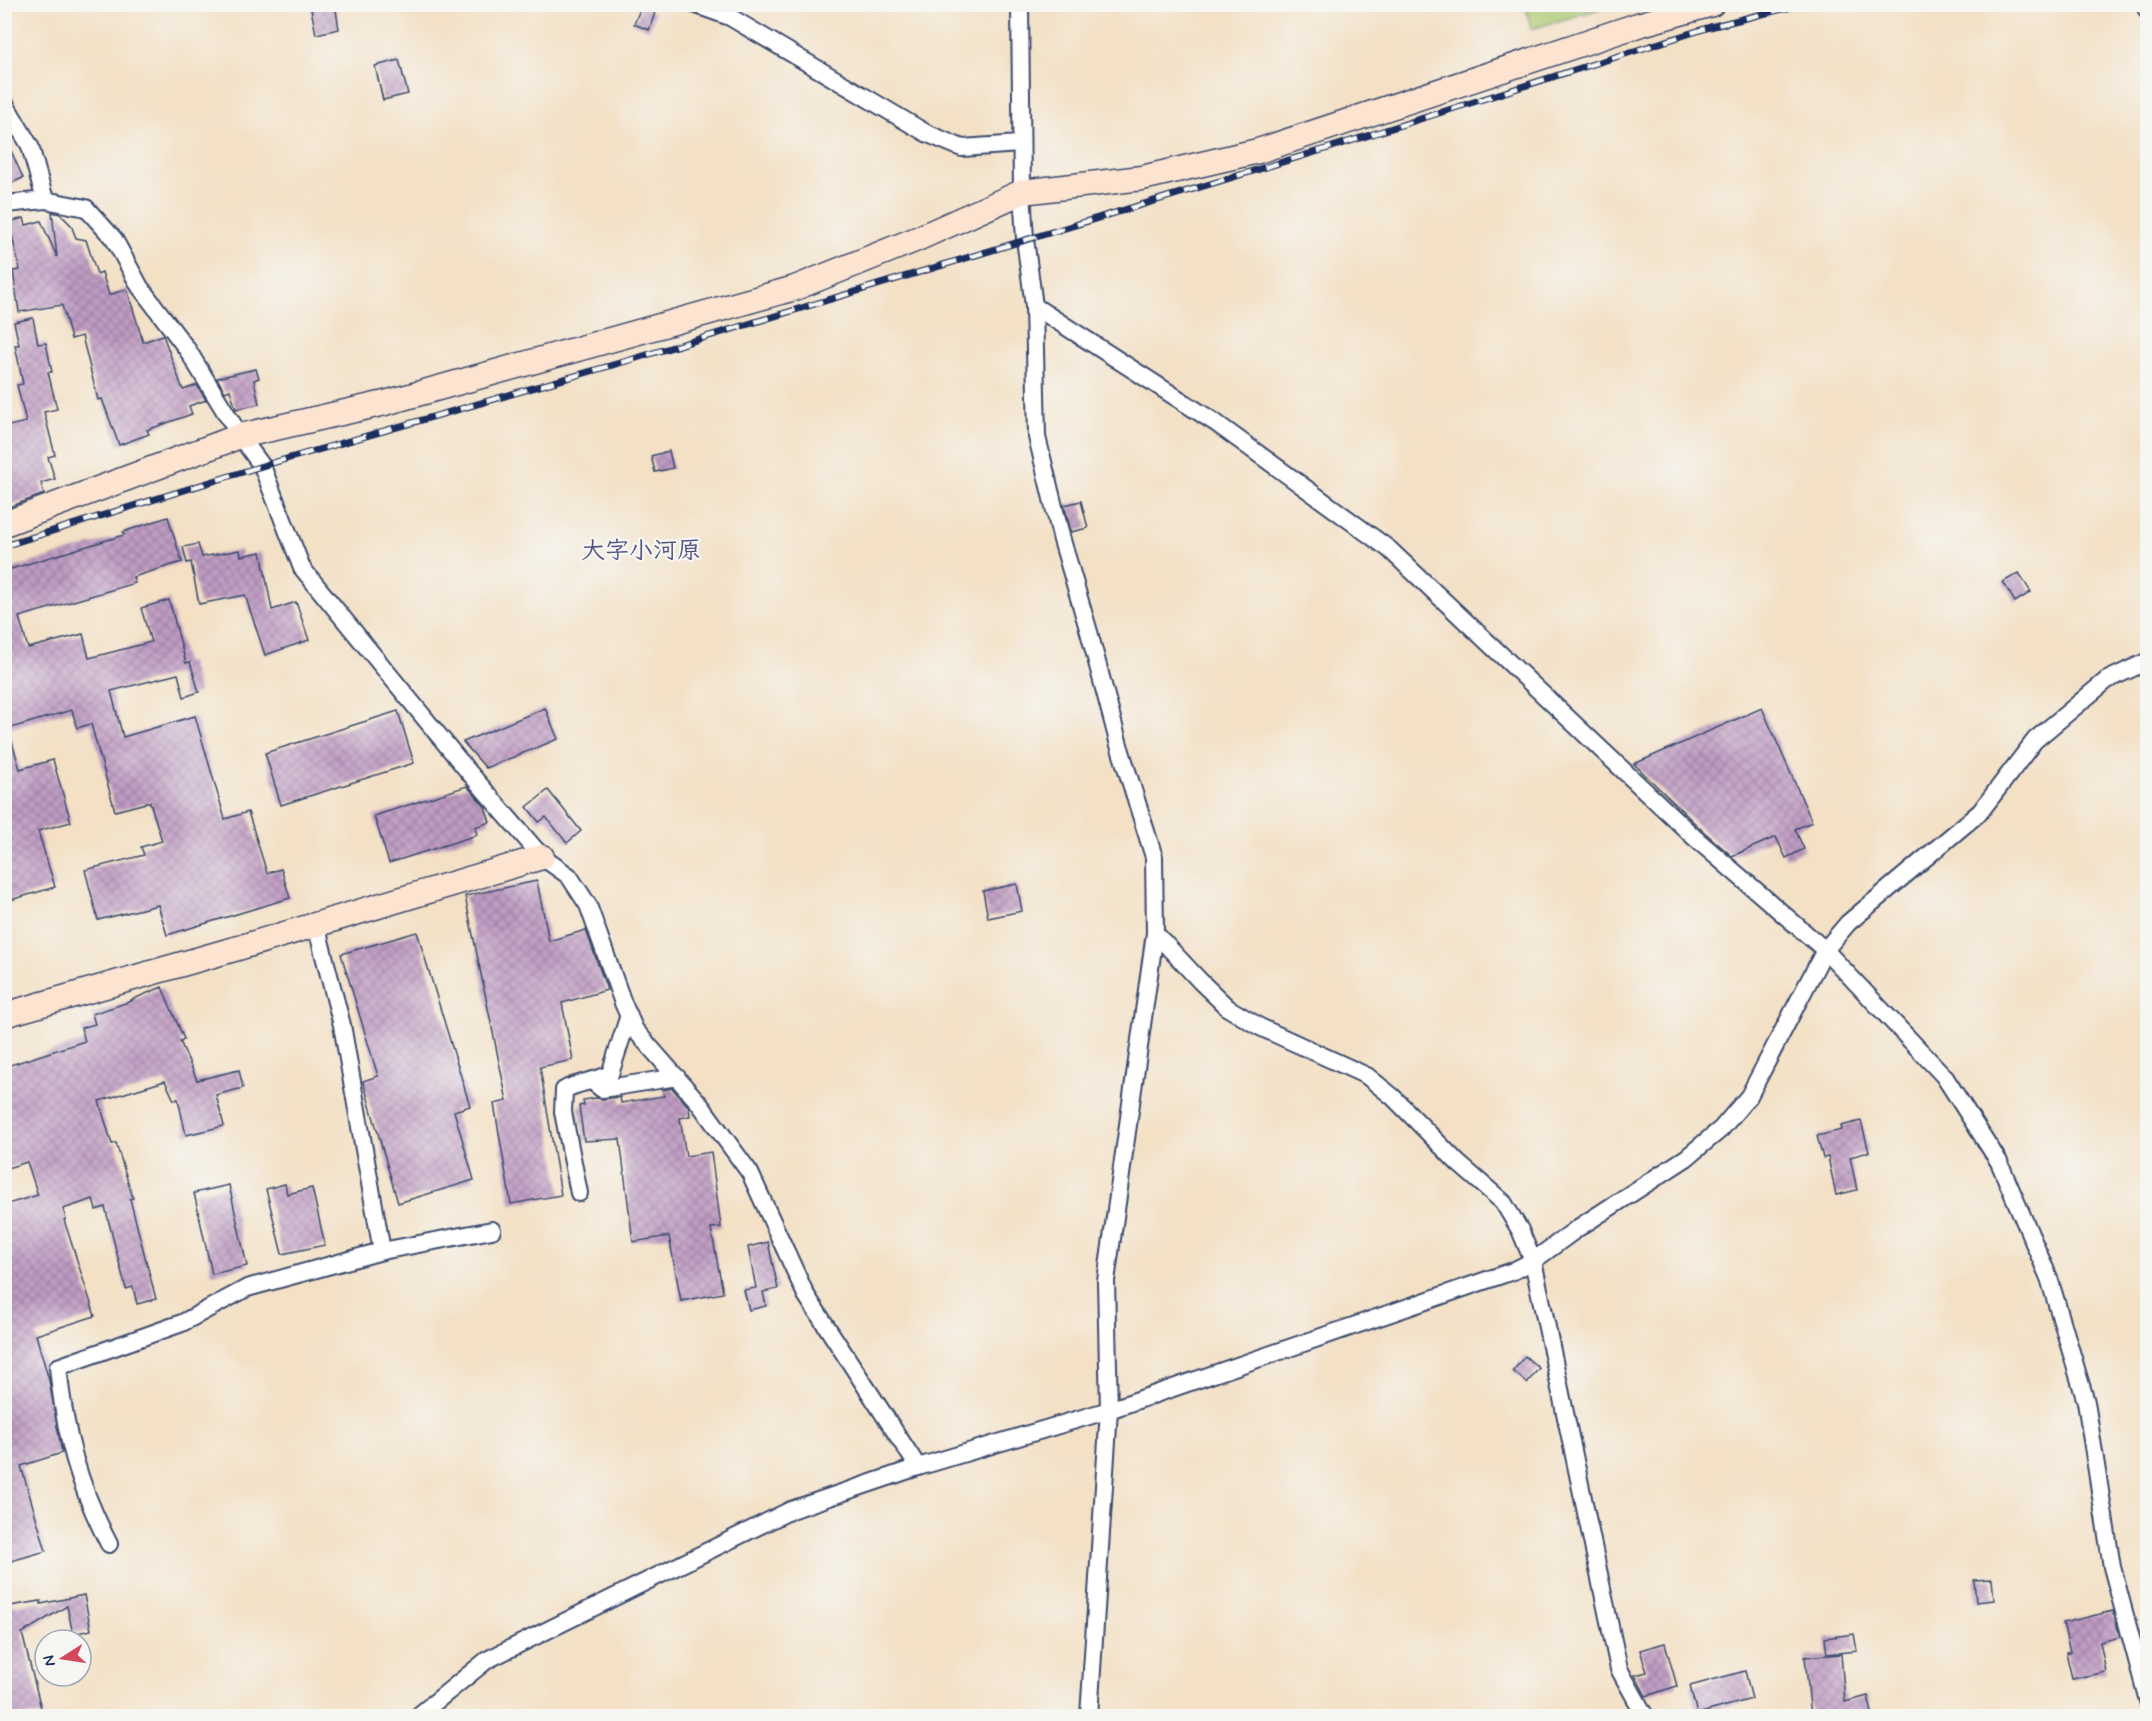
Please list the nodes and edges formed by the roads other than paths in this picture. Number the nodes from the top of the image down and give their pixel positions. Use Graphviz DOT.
graph roads {
  1 [pos="694,4"];
  2 [pos="1020,4"];
  3 [pos="1712,4"];
  4 [pos="2144,4"];
  5 [pos="2148,12"];
  6 [pos="4,102"];
  7 [pos="1020,144"];
  8 [pos="1022,192"];
  9 [pos="45,200"];
  10 [pos="5,205"];
  11 [pos="1034,306"];
  12 [pos="240,436"];
  13 [pos="4,524"];
  14 [pos="2148,661"];
  15 [pos="542,857"];
  16 [pos="316,925"];
  17 [pos="1155,933"];
  18 [pos="1825,950"];
  19 [pos="4,1015"];
  20 [pos="629,1015"];
  21 [pos="676,1077"];
  22 [pos="593,1082"];
  23 [pos="579,1194"];
  24 [pos="492,1230"];
  25 [pos="381,1251"];
  26 [pos="1533,1261"];
  27 [pos="1109,1410"];
  28 [pos="918,1467"];
  29 [pos="109,1544"];
  30 [pos="2148,1701"];
  31 [pos="418,1716"];
  32 [pos="1089,1716"];
  33 [pos="1645,1716"];
  1 -- 7 [label="street"];
  2 -- 7 [label="street"];
  3 -- 8 [label="street"];
  4 -- 5 [label="street"];
  6 -- 9 [label="street"];
  7 -- 8 [label="street"];
  8 -- 11 [label="street"];
  8 -- 12 [label="street"];
  9 -- 10 [label="street"];
  9 -- 12 [label="street"];
  11 -- 17 [label="street"];
  11 -- 18 [label="street"];
  12 -- 13 [label="street"];
  12 -- 15 [label="street"];
  14 -- 18 [label="street"];
  15 -- 16 [label="street"];
  15 -- 20 [label="street"];
  16 -- 19 [label="street"];
  16 -- 25 [label="street"];
  17 -- 26 [label="street"];
  17 -- 27 [label="street"];
  18 -- 26 [label="street"];
  18 -- 30 [label="street"];
  20 -- 21 [label="street"];
  20 -- 22 [label="street"];
  21 -- 22 [label="street"];
  21 -- 28 [label="street"];
  22 -- 23 [label="street"];
  24 -- 25 [label="street"];
  25 -- 29 [label="street"];
  26 -- 27 [label="street"];
  26 -- 33 [label="street"];
  27 -- 28 [label="street"];
  27 -- 32 [label="street"];
  28 -- 31 [label="street"];
}
